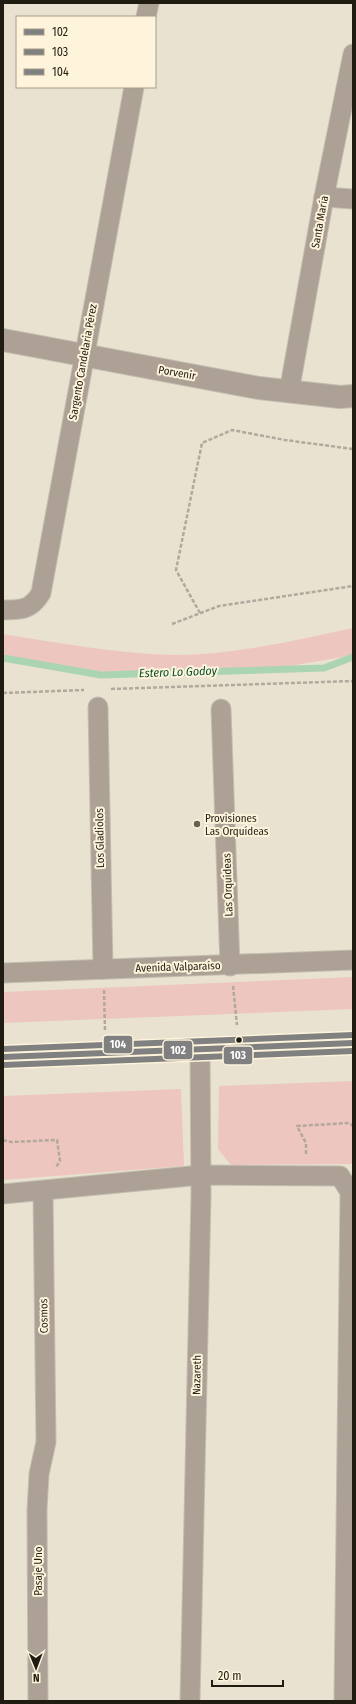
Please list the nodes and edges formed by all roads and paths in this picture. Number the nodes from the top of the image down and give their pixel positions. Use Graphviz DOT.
graph roads {
  1 [pos="149,3"];
  2 [pos="146,16"];
  3 [pos="353,54"];
  4 [pos="134,88"];
  5 [pos="324,197"];
  6 [pos="353,199"];
  7 [pos="3,340"];
  8 [pos="85,356"];
  9 [pos="289,392"];
  10 [pos="353,396"];
  11 [pos="353,449"];
  12 [pos="353,586"];
  13 [pos="3,610"];
  14 [pos="200,613"];
  15 [pos="172,624"];
  16 [pos="353,681"];
  17 [pos="106,689"];
  18 [pos="3,693"];
  19 [pos="94,698"];
  20 [pos="222,709"];
  21 [pos="353,960"];
  22 [pos="230,966"];
  23 [pos="103,969"];
  24 [pos="3,973"];
  25 [pos="353,1043"];
  26 [pos="239,1047"];
  27 [pos="200,1049"];
  28 [pos="106,1052"];
  29 [pos="3,1057"];
  30 [pos="353,1126"];
  31 [pos="3,1140"];
  32 [pos="201,1175"];
  33 [pos="307,1176"];
  34 [pos="43,1191"];
  35 [pos="3,1194"];
  36 [pos="46,1442"];
  37 [pos="38,1701"];
  38 [pos="190,1701"];
  39 [pos="344,1701"];
  1 -- 2 [label="street"];
  3 -- 5 [label="street, Santa María"];
  4 -- 8 [label="street, Sargento Candelaria Pérez"];
  5 -- 6 [label="street"];
  5 -- 9 [label="street, Santa María"];
  7 -- 8 [label="street, Porvenir"];
  8 -- 9 [label="street, Porvenir"];
  8 -- 13 [label="street, Sargento Candelaria Pérez"];
  9 -- 10 [label="street, Porvenir"];
  11 -- 14 [label="path"];
  12 -- 14 [label="path"];
  14 -- 15 [label="path"];
  16 -- 17 [label="path"];
  18 -- 19 [label="path"];
  19 -- 23 [label="street, Los Gladiolos"];
  20 -- 22 [label="street, Las Orquídeas"];
  21 -- 22 [label="street, Avenida Valparaíso"];
  22 -- 23 [label="street, Avenida Valparaíso"];
  22 -- 26 [label="path"];
  23 -- 24 [label="street, Avenida Valparaíso"];
  23 -- 28 [label="path"];
  25 -- 26 [label="main road"];
  26 -- 27 [label="main road"];
  27 -- 28 [label="main road"];
  27 -- 32 [label="street, Nazareth"];
  28 -- 29 [label="main road"];
  30 -- 33 [label="path"];
  31 -- 34 [label="path"];
  32 -- 33 [label="street"];
  32 -- 34 [label="street"];
  32 -- 38 [label="street, Nazareth"];
  33 -- 39 [label="street"];
  34 -- 35 [label="street"];
  34 -- 36 [label="street, Cosmos"];
  36 -- 37 [label="street, Pasaje Uno"];
}
